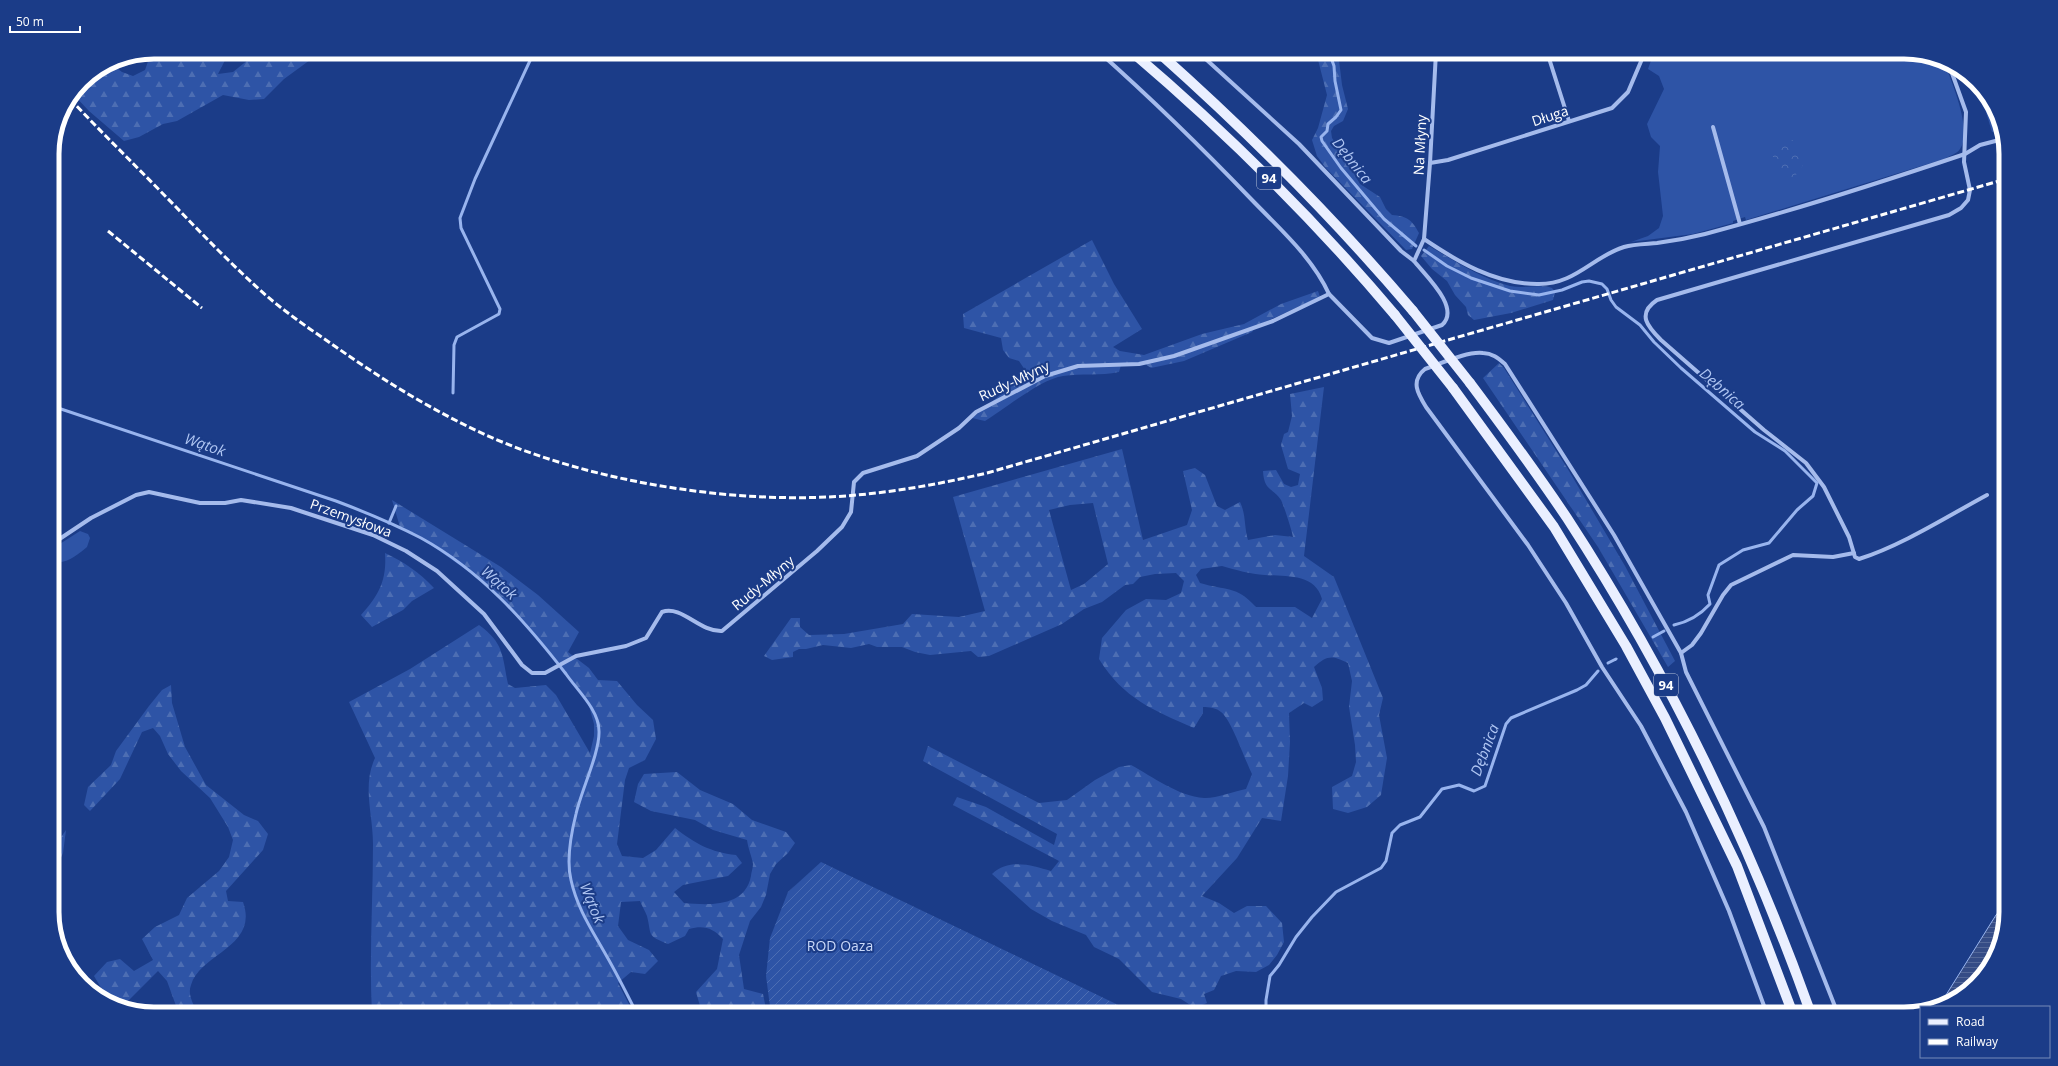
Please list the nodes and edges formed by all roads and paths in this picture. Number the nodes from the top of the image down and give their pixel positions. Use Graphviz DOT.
graph roads {
  1 [pos="1106,59"];
  2 [pos="1140,59"];
  3 [pos="1166,59"];
  4 [pos="1206,59"];
  5 [pos="1436,59"];
  6 [pos="1549,59"];
  7 [pos="1643,59"];
  8 [pos="1952,72"];
  9 [pos="1569,121"];
  10 [pos="1713,127"];
  11 [pos="1998,140"];
  12 [pos="1965,154"];
  13 [pos="1430,163"];
  14 [pos="1740,224"];
  15 [pos="1424,239"];
  16 [pos="1414,261"];
  17 [pos="1329,294"];
  18 [pos="1987,495"];
  19 [pos="59,539"];
  20 [pos="1854,553"];
  21 [pos="601,650"];
  22 [pos="1681,653"];
  23 [pos="1764,1007"];
  24 [pos="1790,1007"];
  25 [pos="1808,1007"];
  26 [pos="1835,1007"];
  1 -- 17 [label="street"];
  2 -- 24 [label="main road, 94, bridge"];
  3 -- 25 [label="main road, 94, bridge"];
  4 -- 16 [label="street"];
  5 -- 13 [label="street, Na Młyny"];
  6 -- 9 [label="street"];
  7 -- 9 [label="street, Długa"];
  8 -- 12 [label="street"];
  9 -- 13 [label="street, Długa"];
  10 -- 14 [label="street"];
  11 -- 12 [label="street"];
  12 -- 14 [label="street"];
  12 -- 20 [label="street"];
  13 -- 15 [label="street, Na Młyny"];
  14 -- 15 [label="street"];
  15 -- 16 [label="street"];
  16 -- 17 [label="street"];
  17 -- 21 [label="street, Rudy-Młyny"];
  18 -- 20 [label="street"];
  19 -- 21 [label="street, Przemysłowa"];
  20 -- 22 [label="street"];
  22 -- 23 [label="street"];
  22 -- 26 [label="street"];
}
